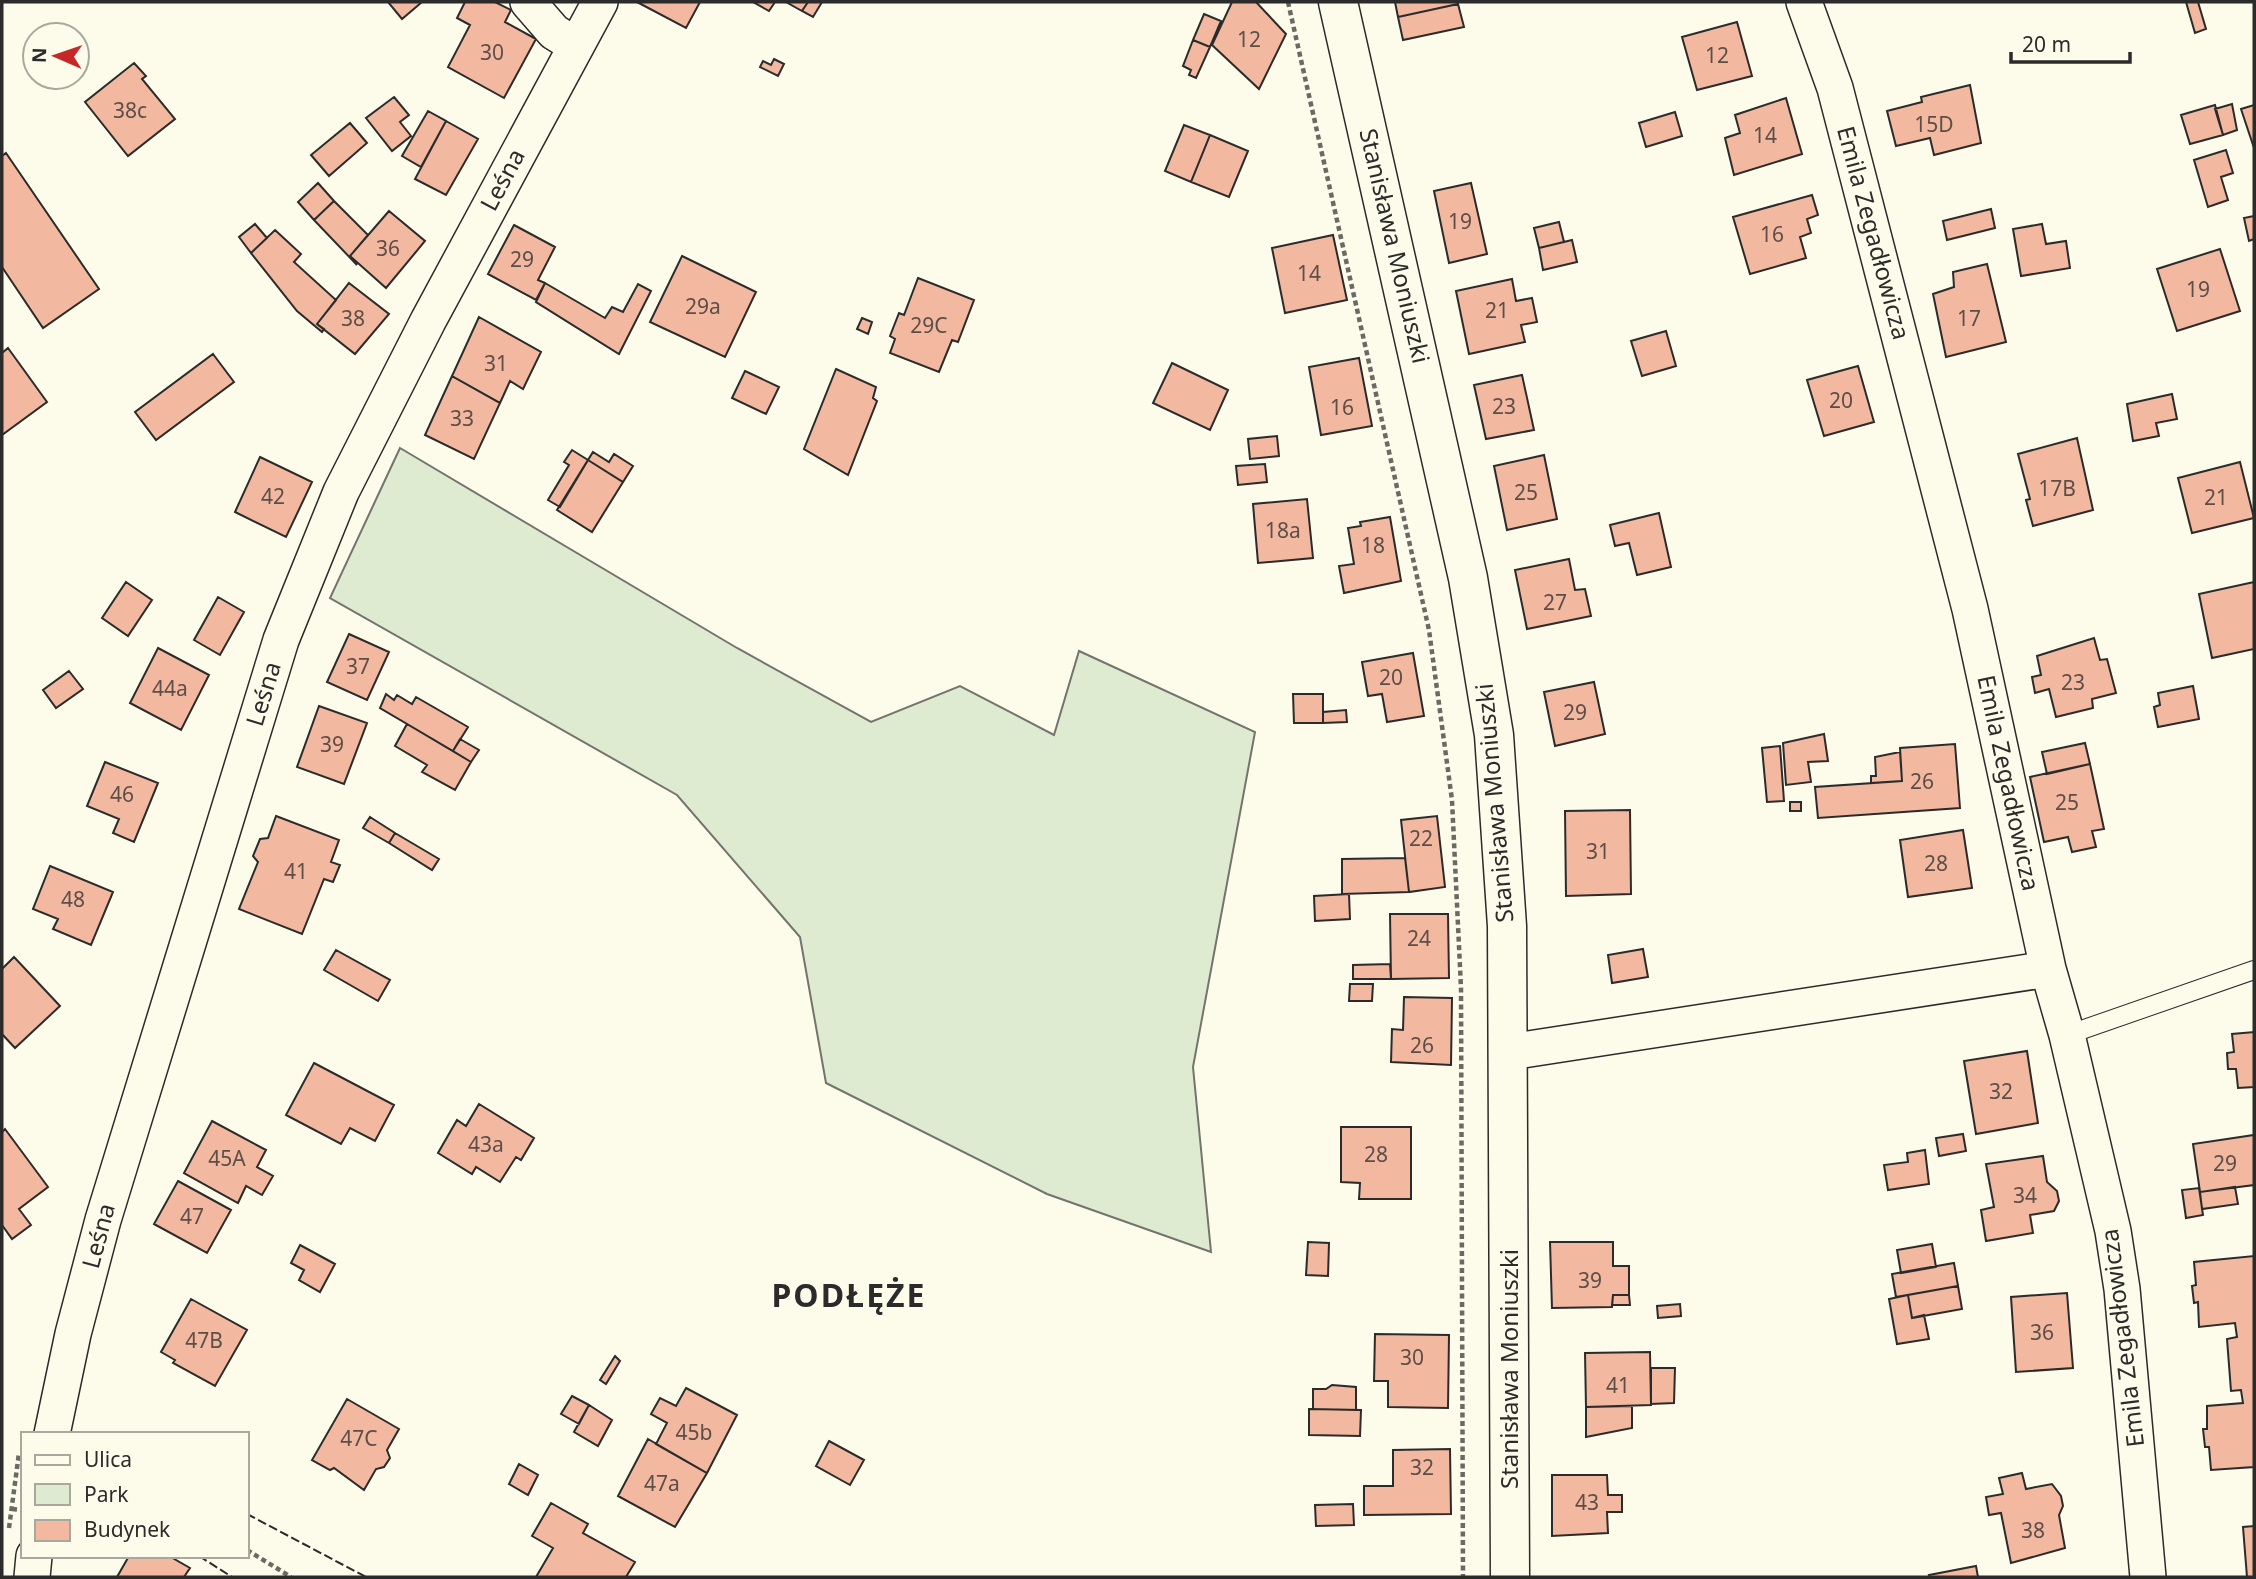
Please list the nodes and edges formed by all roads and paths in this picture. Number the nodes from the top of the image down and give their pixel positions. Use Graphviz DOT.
graph roads {
  1 [pos="528,2"];
  2 [pos="600,2"];
  3 [pos="1288,2"];
  4 [pos="1338,2"];
  5 [pos="1804,2"];
  6 [pos="575,45"];
  7 [pos="2048,969"];
  8 [pos="2254,970"];
  9 [pos="2067,1035"];
  10 [pos="1509,1052"];
  11 [pos="52,1432"];
  12 [pos="12,1508"];
  13 [pos="21,1510"];
  14 [pos="248,1551"];
  15 [pos="34,1558"];
  16 [pos="33,1577"];
  17 [pos="291,1577"];
  18 [pos="1463,1577"];
  19 [pos="1510,1577"];
  20 [pos="2148,1577"];
  1 -- 6 [label="street"];
  2 -- 6 [label="street, Leśna"];
  3 -- 18 [label="path"];
  4 -- 10 [label="street, Stanisława Moniuszki"];
  5 -- 7 [label="street, Emila Zegadłowicza"];
  6 -- 11 [label="street, Leśna"];
  7 -- 9 [label="street, Emila Zegadłowicza"];
  7 -- 10 [label="street"];
  8 -- 9 [label="lane"];
  9 -- 20 [label="street, Emila Zegadłowicza"];
  10 -- 19 [label="street, Stanisława Moniuszki"];
  12 -- 13 [label="path"];
  14 -- 17 [label="path"];
  15 -- 16 [label="street"];
}
